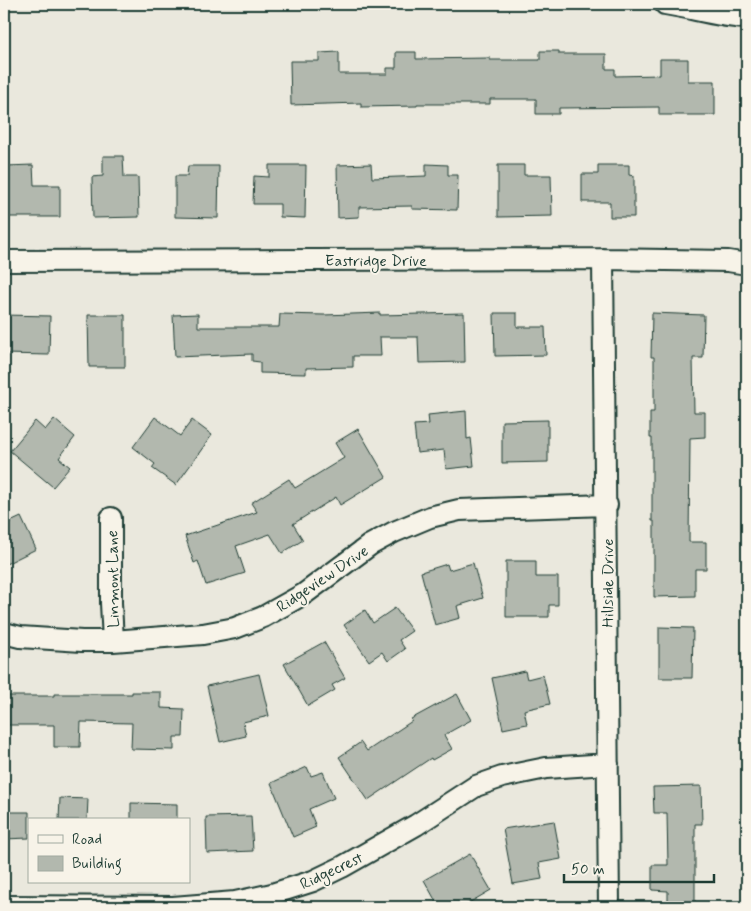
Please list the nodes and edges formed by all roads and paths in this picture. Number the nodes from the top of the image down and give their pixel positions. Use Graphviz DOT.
graph roads {
  1 [pos="664,4"];
  2 [pos="747,18"];
  3 [pos="603,259"];
  4 [pos="4,261"];
  5 [pos="747,264"];
  6 [pos="607,504"];
  7 [pos="111,518"];
  8 [pos="4,633"];
  9 [pos="113,641"];
  10 [pos="608,764"];
  11 [pos="4,906"];
  12 [pos="609,907"];
  1 -- 2 [label="street"];
  3 -- 4 [label="street, Eastridge Drive"];
  3 -- 5 [label="street, Eastridge Drive"];
  3 -- 6 [label="street, Hillside Drive"];
  6 -- 9 [label="street, Ridgeview Drive"];
  6 -- 10 [label="street, Hillside Drive"];
  7 -- 9 [label="street, Linmont Lane"];
  8 -- 9 [label="street, Ridgeview Drive"];
  10 -- 11 [label="street, Ridgecrest"];
  10 -- 12 [label="street, Hillside Drive"];
}
